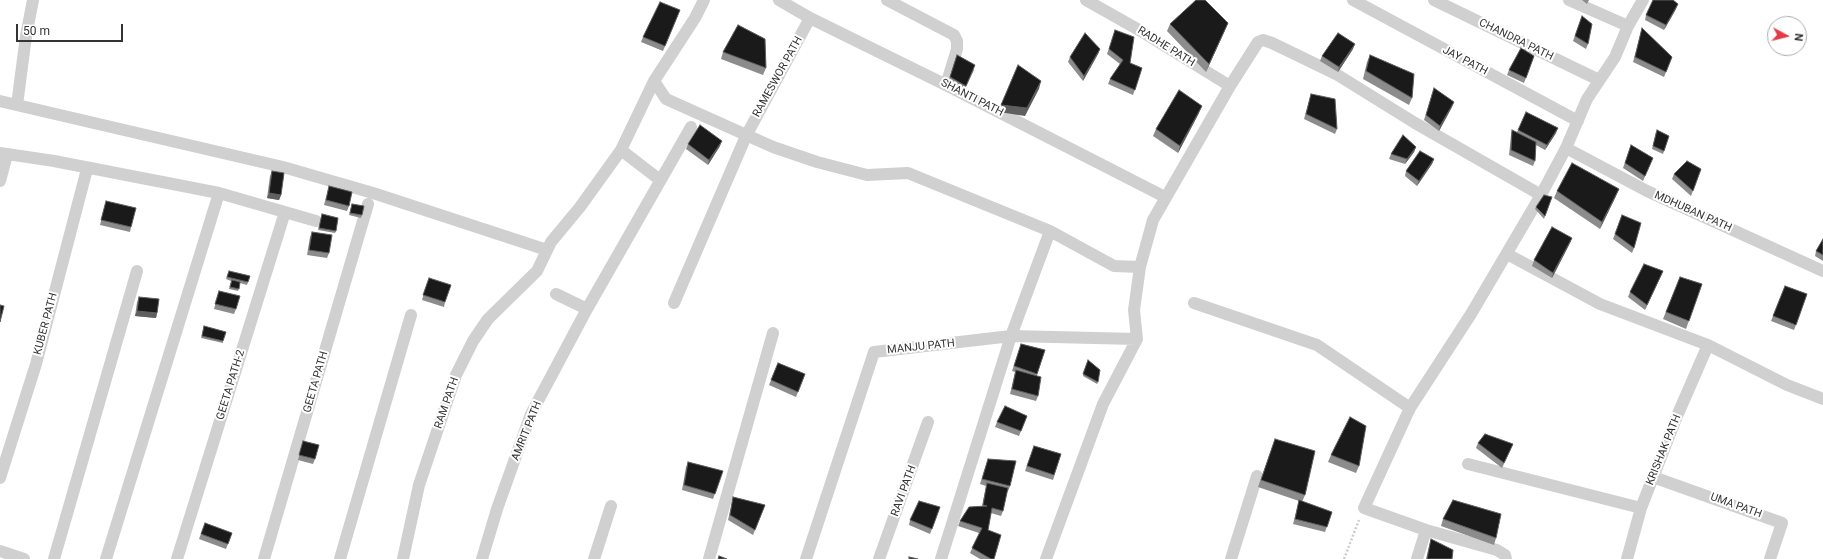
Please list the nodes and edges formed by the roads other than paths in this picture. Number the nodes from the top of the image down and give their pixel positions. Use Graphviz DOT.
graph roads {
  1 [pos="33,0"];
  2 [pos="704,0"];
  3 [pos="780,0"];
  4 [pos="887,0"];
  5 [pos="1086,0"];
  6 [pos="1353,0"];
  7 [pos="1434,0"];
  8 [pos="1569,0"];
  9 [pos="1643,0"];
  10 [pos="810,18"];
  11 [pos="1628,26"];
  12 [pos="1599,80"];
  13 [pos="654,81"];
  14 [pos="946,85"];
  15 [pos="1230,86"];
  16 [pos="0,101"];
  17 [pos="17,105"];
  18 [pos="1578,120"];
  19 [pos="691,127"];
  20 [pos="746,136"];
  21 [pos="1566,148"];
  22 [pos="621,150"];
  23 [pos="4,154"];
  24 [pos="87,169"];
  25 [pos="660,180"];
  26 [pos="0,181"];
  27 [pos="219,193"];
  28 [pos="1541,195"];
  29 [pos="1165,197"];
  30 [pos="368,204"];
  31 [pos="285,212"];
  32 [pos="316,221"];
  33 [pos="1050,231"];
  34 [pos="547,250"];
  35 [pos="1506,254"];
  36 [pos="1140,267"];
  37 [pos="137,271"];
  38 [pos="1823,271"];
  39 [pos="556,294"];
  40 [pos="674,303"];
  41 [pos="1194,303"];
  42 [pos="587,309"];
  43 [pos="411,315"];
  44 [pos="773,333"];
  45 [pos="1011,336"];
  46 [pos="1137,339"];
  47 [pos="1708,344"];
  48 [pos="1823,398"];
  49 [pos="1410,408"];
  50 [pos="928,422"];
  51 [pos="1468,464"];
  52 [pos="1257,476"];
  53 [pos="1653,477"];
  54 [pos="0,478"];
  55 [pos="611,506"];
  56 [pos="1641,508"];
  57 [pos="1426,530"];
  58 [pos="0,551"];
  59 [pos="24,559"];
  60 [pos="54,559"];
  61 [pos="106,559"];
  62 [pos="177,559"];
  63 [pos="264,559"];
  64 [pos="340,559"];
  65 [pos="403,559"];
  66 [pos="482,559"];
  67 [pos="594,559"];
  68 [pos="709,559"];
  69 [pos="806,559"];
  70 [pos="879,559"];
  71 [pos="941,559"];
  72 [pos="1046,559"];
  73 [pos="1231,559"];
  74 [pos="1417,559"];
  75 [pos="1506,559"];
  76 [pos="1627,559"];
  77 [pos="1770,559"];
  1 -- 17 [label="street"];
  2 -- 13 [label="street"];
  3 -- 10 [label="street, SHANTI PATH"];
  4 -- 14 [label="street"];
  5 -- 15 [label="street, RADHE PATH"];
  6 -- 18 [label="street, JAY PATH"];
  7 -- 12 [label="street, CHANDRA PATH"];
  8 -- 11 [label="street"];
  9 -- 11 [label="street"];
  10 -- 14 [label="street, SHANTI PATH"];
  10 -- 20 [label="street, RAMESWOR PATH"];
  11 -- 12 [label="street"];
  12 -- 18 [label="street"];
  13 -- 20 [label="street"];
  13 -- 22 [label="street"];
  14 -- 29 [label="street, SHANTI PATH"];
  15 -- 28 [label="street"];
  15 -- 29 [label="street"];
  16 -- 17 [label="street"];
  17 -- 34 [label="street"];
  18 -- 21 [label="street"];
  19 -- 25 [label="street, AMRIT PATH"];
  20 -- 33 [label="street"];
  20 -- 40 [label="street, RAMESWOR PATH"];
  21 -- 28 [label="street"];
  21 -- 38 [label="street, MDHUBAN PATH"];
  22 -- 25 [label="street"];
  22 -- 34 [label="street"];
  23 -- 24 [label="street"];
  23 -- 26 [label="street"];
  24 -- 27 [label="street"];
  24 -- 54 [label="street, KUBER PATH"];
  25 -- 42 [label="street, AMRIT PATH"];
  27 -- 31 [label="street"];
  27 -- 61 [label="street"];
  28 -- 35 [label="street"];
  29 -- 36 [label="street"];
  30 -- 63 [label="street, GEETA PATH"];
  31 -- 32 [label="street"];
  31 -- 62 [label="street, GEETA PATH-2"];
  33 -- 36 [label="street"];
  33 -- 45 [label="street"];
  34 -- 65 [label="street, RAM PATH"];
  35 -- 47 [label="street"];
  35 -- 49 [label="street"];
  36 -- 46 [label="street"];
  37 -- 60 [label="street"];
  39 -- 42 [label="street"];
  41 -- 49 [label="street"];
  42 -- 66 [label="street, AMRIT PATH"];
  43 -- 64 [label="street"];
  44 -- 68 [label="street"];
  45 -- 46 [label="street, MANJU PATH"];
  45 -- 69 [label="street, MANJU PATH"];
  45 -- 71 [label="street"];
  46 -- 72 [label="street"];
  47 -- 48 [label="street"];
  47 -- 53 [label="street, KRISHAK PATH"];
  49 -- 57 [label="street"];
  50 -- 70 [label="street, RAVI PATH"];
  51 -- 56 [label="street"];
  52 -- 73 [label="street"];
  53 -- 56 [label="street, KRISHAK PATH"];
  53 -- 77 [label="street, UMA PATH"];
  55 -- 67 [label="street"];
  56 -- 76 [label="street, KRISHAK PATH"];
  57 -- 74 [label="street"];
  57 -- 75 [label="street"];
  58 -- 59 [label="street"];
}
